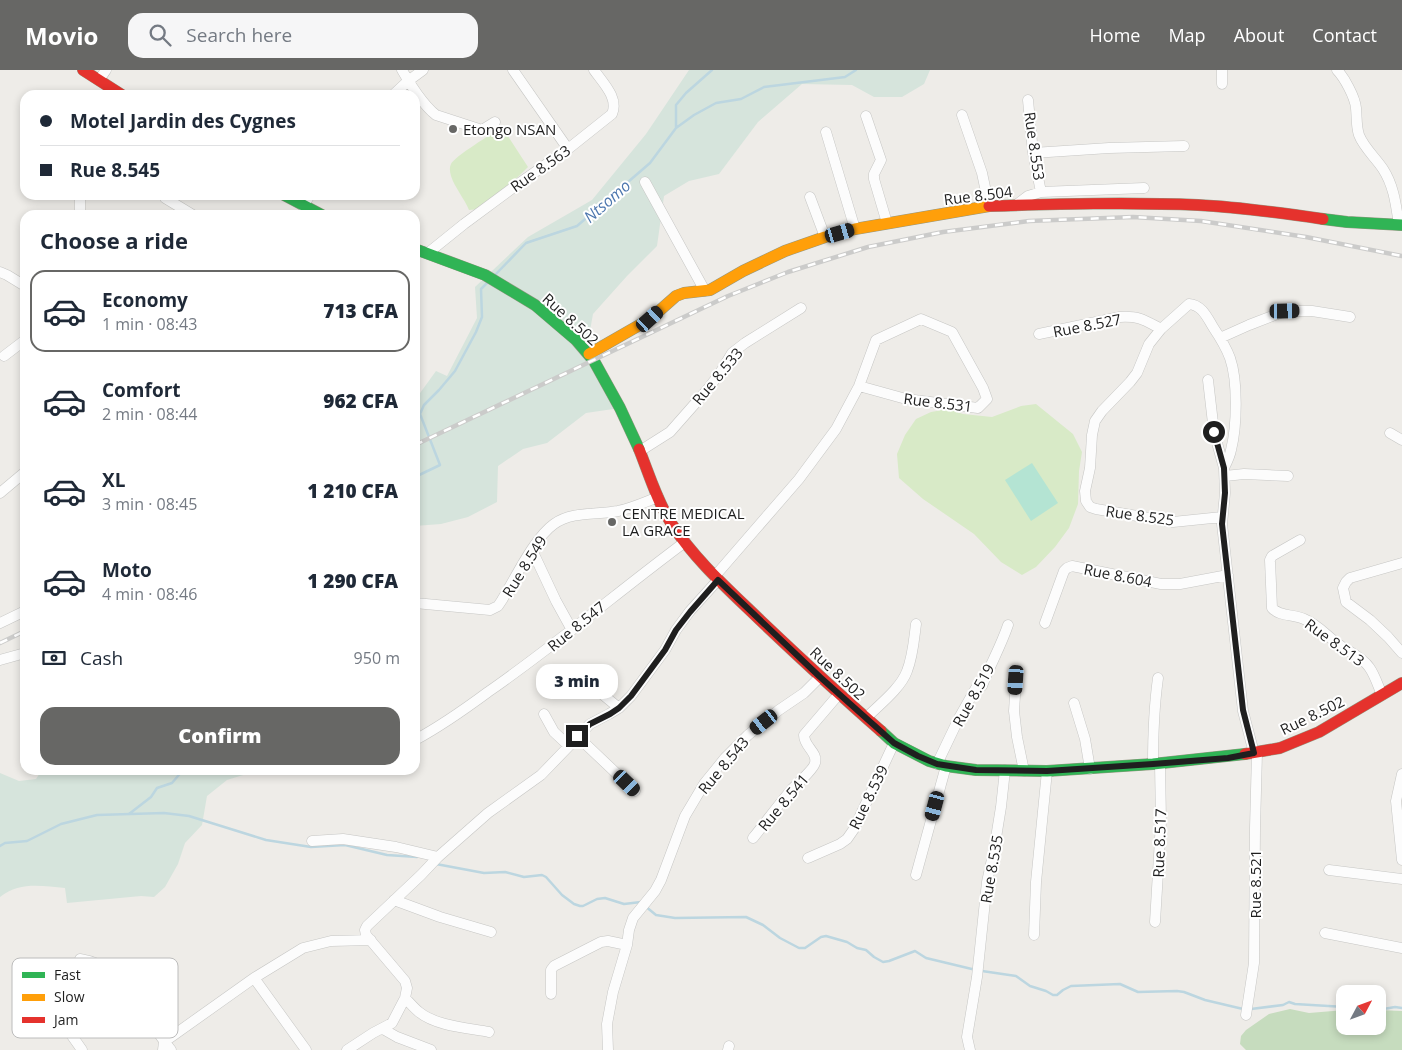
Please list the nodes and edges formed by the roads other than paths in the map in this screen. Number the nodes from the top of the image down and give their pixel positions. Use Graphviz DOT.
graph roads {
  1 [pos="82,70"];
  2 [pos="106,70"];
  3 [pos="402,70"];
  4 [pos="423,70"];
  5 [pos="513,70"];
  6 [pos="594,70"];
  7 [pos="1222,70"];
  8 [pos="1340,71"];
  9 [pos="99,80"];
  10 [pos="408,81"];
  11 [pos="1222,84"];
  12 [pos="112,90"];
  13 [pos="398,90"];
  14 [pos="415,90"];
  15 [pos="420,96"];
  16 [pos="1028,100"];
  17 [pos="962,115"];
  18 [pos="866,116"];
  19 [pos="494,122"];
  20 [pos="826,132"];
  21 [pos="1184,146"];
  22 [pos="568,149"];
  23 [pos="1033,154"];
  24 [pos="645,182"];
  25 [pos="1144,188"];
  26 [pos="1041,192"];
  27 [pos="810,197"];
  28 [pos="168,200"];
  29 [pos="293,200"];
  30 [pos="307,200"];
  31 [pos="1016,205"];
  32 [pos="303,206"];
  33 [pos="990,206"];
  34 [pos="185,210"];
  35 [pos="310,210"];
  36 [pos="887,223"];
  37 [pos="1401,225"];
  38 [pos="855,229"];
  39 [pos="825,237"];
  40 [pos="420,251"];
  41 [pos="428,253"];
  42 [pos="0,272"];
  43 [pos="20,283"];
  44 [pos="705,291"];
  45 [pos="801,308"];
  46 [pos="1350,317"];
  47 [pos="1161,329"];
  48 [pos="1039,334"];
  49 [pos="1220,338"];
  50 [pos="20,344"];
  51 [pos="589,354"];
  52 [pos="4,356"];
  53 [pos="1208,380"];
  54 [pos="860,386"];
  55 [pos="1390,433"];
  56 [pos="1402,440"];
  57 [pos="640,451"];
  58 [pos="1224,472"];
  59 [pos="20,476"];
  60 [pos="1288,476"];
  61 [pos="0,493"];
  62 [pos="658,497"];
  63 [pos="1222,517"];
  64 [pos="1300,540"];
  65 [pos="685,542"];
  66 [pos="532,550"];
  67 [pos="1402,563"];
  68 [pos="1228,574"];
  69 [pos="717,578"];
  70 [pos="420,603"];
  71 [pos="20,614"];
  72 [pos="0,622"];
  73 [pos="916,624"];
  74 [pos="1045,624"];
  75 [pos="1008,625"];
  76 [pos="572,630"];
  77 [pos="20,654"];
  78 [pos="1402,654"];
  79 [pos="0,660"];
  80 [pos="569,671"];
  81 [pos="820,677"];
  82 [pos="1158,678"];
  83 [pos="1016,680"];
  84 [pos="1402,683"];
  85 [pos="839,694"];
  86 [pos="1382,695"];
  87 [pos="1074,703"];
  88 [pos="619,708"];
  89 [pos="544,714"];
  90 [pos="866,718"];
  91 [pos="577,736"];
  92 [pos="420,737"];
  93 [pos="894,743"];
  94 [pos="569,746"];
  95 [pos="1256,753"];
  96 [pos="1157,764"];
  97 [pos="942,766"];
  98 [pos="1090,768"];
  99 [pos="1004,770"];
  100 [pos="1024,771"];
  101 [pos="1047,771"];
  102 [pos="1402,774"];
  103 [pos="634,791"];
  104 [pos="753,838"];
  105 [pos="312,840"];
  106 [pos="438,857"];
  107 [pos="808,858"];
  108 [pos="1402,860"];
  109 [pos="1330,870"];
  110 [pos="916,875"];
  111 [pos="1402,879"];
  112 [pos="394,900"];
  113 [pos="1155,922"];
  114 [pos="491,932"];
  115 [pos="1324,933"];
  116 [pos="1034,935"];
  117 [pos="371,940"];
  118 [pos="626,945"];
  119 [pos="1402,948"];
  120 [pos="254,978"];
  121 [pos="551,994"];
  122 [pos="405,998"];
  123 [pos="1246,1015"];
  124 [pos="383,1029"];
  125 [pos="489,1032"];
  126 [pos="74,1038"];
  127 [pos="177,1038"];
  128 [pos="178,1038"];
  129 [pos="166,1047"];
  130 [pos="82,1050"];
  131 [pos="306,1050"];
  132 [pos="347,1050"];
  133 [pos="431,1050"];
  134 [pos="608,1050"];
  135 [pos="970,1050"];
  1 -- 9 [label="main road"];
  2 -- 9 [label="street"];
  3 -- 10 [label="street"];
  4 -- 10 [label="street"];
  5 -- 22 [label="street"];
  6 -- 22 [label="street, Rue 8.563"];
  7 -- 11 [label="street"];
  8 -- 37 [label="street"];
  9 -- 12 [label="main road"];
  10 -- 13 [label="street"];
  10 -- 14 [label="street"];
  15 -- 19 [label="street"];
  16 -- 23 [label="street, Rue 8.553"];
  17 -- 33 [label="street"];
  18 -- 36 [label="street"];
  20 -- 38 [label="street"];
  21 -- 23 [label="street"];
  22 -- 41 [label="street, Rue 8.563"];
  23 -- 26 [label="street, Rue 8.553"];
  24 -- 44 [label="street"];
  25 -- 26 [label="street"];
  26 -- 31 [label="street"];
  27 -- 39 [label="street"];
  28 -- 34 [label="street"];
  29 -- 32 [label="main road"];
  30 -- 32 [label="street"];
  31 -- 33 [label="main road, Rue 8.504"];
  31 -- 37 [label="main road, Rue 8.504"];
  32 -- 35 [label="main road"];
  33 -- 36 [label="main road, Rue 8.504"];
  36 -- 38 [label="main road, Rue 8.504"];
  38 -- 39 [label="main road, Rue 8.504"];
  39 -- 44 [label="main road, Rue 8.504"];
  40 -- 41 [label="main road, Rue 8.502"];
  41 -- 51 [label="main road, Rue 8.502"];
  42 -- 43 [label="street"];
  44 -- 51 [label="main road, Rue 8.504"];
  45 -- 57 [label="street, Rue 8.533"];
  46 -- 49 [label="street"];
  47 -- 48 [label="street, Rue 8.527"];
  47 -- 49 [label="street, Rue 8.525"];
  47 -- 63 [label="street, Rue 8.525"];
  49 -- 58 [label="street, Rue 8.525"];
  50 -- 52 [label="street"];
  51 -- 57 [label="main road, Rue 8.502"];
  53 -- 58 [label="street"];
  54 -- 54 [label="street, Rue 8.531"];
  54 -- 69 [label="street, Rue 8.531"];
  55 -- 56 [label="street"];
  57 -- 62 [label="main road, Rue 8.502"];
  58 -- 60 [label="street"];
  58 -- 63 [label="street, Rue 8.521"];
  59 -- 61 [label="street"];
  62 -- 65 [label="main road, Rue 8.502"];
  62 -- 66 [label="street, Rue 8.549"];
  63 -- 68 [label="street, Rue 8.521"];
  64 -- 86 [label="street, Rue 8.513"];
  65 -- 69 [label="main road, Rue 8.502"];
  65 -- 76 [label="street, Rue 8.547"];
  66 -- 70 [label="street, Rue 8.549"];
  66 -- 76 [label="street"];
  67 -- 78 [label="street"];
  68 -- 74 [label="street, Rue 8.604"];
  68 -- 95 [label="street, Rue 8.521"];
  69 -- 81 [label="main road, Rue 8.502"];
  69 -- 88 [label="street, Rue 8.531"];
  71 -- 72 [label="street"];
  73 -- 90 [label="street"];
  75 -- 97 [label="street, Rue 8.519"];
  76 -- 92 [label="street, Rue 8.547"];
  77 -- 79 [label="street"];
  80 -- 88 [label="street"];
  81 -- 85 [label="main road, Rue 8.502"];
  81 -- 118 [label="street, Rue 8.543"];
  82 -- 96 [label="street"];
  83 -- 100 [label="street"];
  84 -- 86 [label="main road, Rue 8.502"];
  85 -- 90 [label="main road, Rue 8.502"];
  85 -- 104 [label="street, Rue 8.541"];
  86 -- 95 [label="main road, Rue 8.502"];
  87 -- 98 [label="street"];
  88 -- 91 [label="street, Rue 8.531"];
  89 -- 94 [label="street"];
  90 -- 93 [label="main road, Rue 8.502"];
  91 -- 94 [label="street, Rue 8.531"];
  91 -- 103 [label="street"];
  93 -- 97 [label="main road, Rue 8.502"];
  93 -- 107 [label="street, Rue 8.539"];
  94 -- 106 [label="street, Rue 8.531"];
  95 -- 96 [label="main road, Rue 8.502"];
  95 -- 123 [label="street, Rue 8.521"];
  96 -- 98 [label="main road, Rue 8.502"];
  96 -- 113 [label="street, Rue 8.517"];
  97 -- 99 [label="main road, Rue 8.502"];
  97 -- 110 [label="street, Rue 8.519"];
  98 -- 101 [label="main road, Rue 8.502"];
  99 -- 100 [label="main road, Rue 8.502"];
  99 -- 135 [label="street, Rue 8.535"];
  100 -- 101 [label="main road, Rue 8.502"];
  101 -- 116 [label="street"];
  102 -- 108 [label="street"];
  105 -- 106 [label="street"];
  106 -- 112 [label="street, Rue 8.531"];
  109 -- 111 [label="street"];
  112 -- 114 [label="street"];
  112 -- 117 [label="street, Rue 8.531"];
  115 -- 119 [label="street"];
  117 -- 120 [label="street"];
  117 -- 122 [label="street"];
  118 -- 121 [label="street"];
  118 -- 134 [label="street, Rue 8.543"];
  120 -- 128 [label="street"];
  120 -- 131 [label="street"];
  122 -- 124 [label="street"];
  122 -- 125 [label="street"];
  124 -- 132 [label="street"];
  124 -- 133 [label="street"];
  126 -- 130 [label="street"];
  127 -- 129 [label="street"];
}
